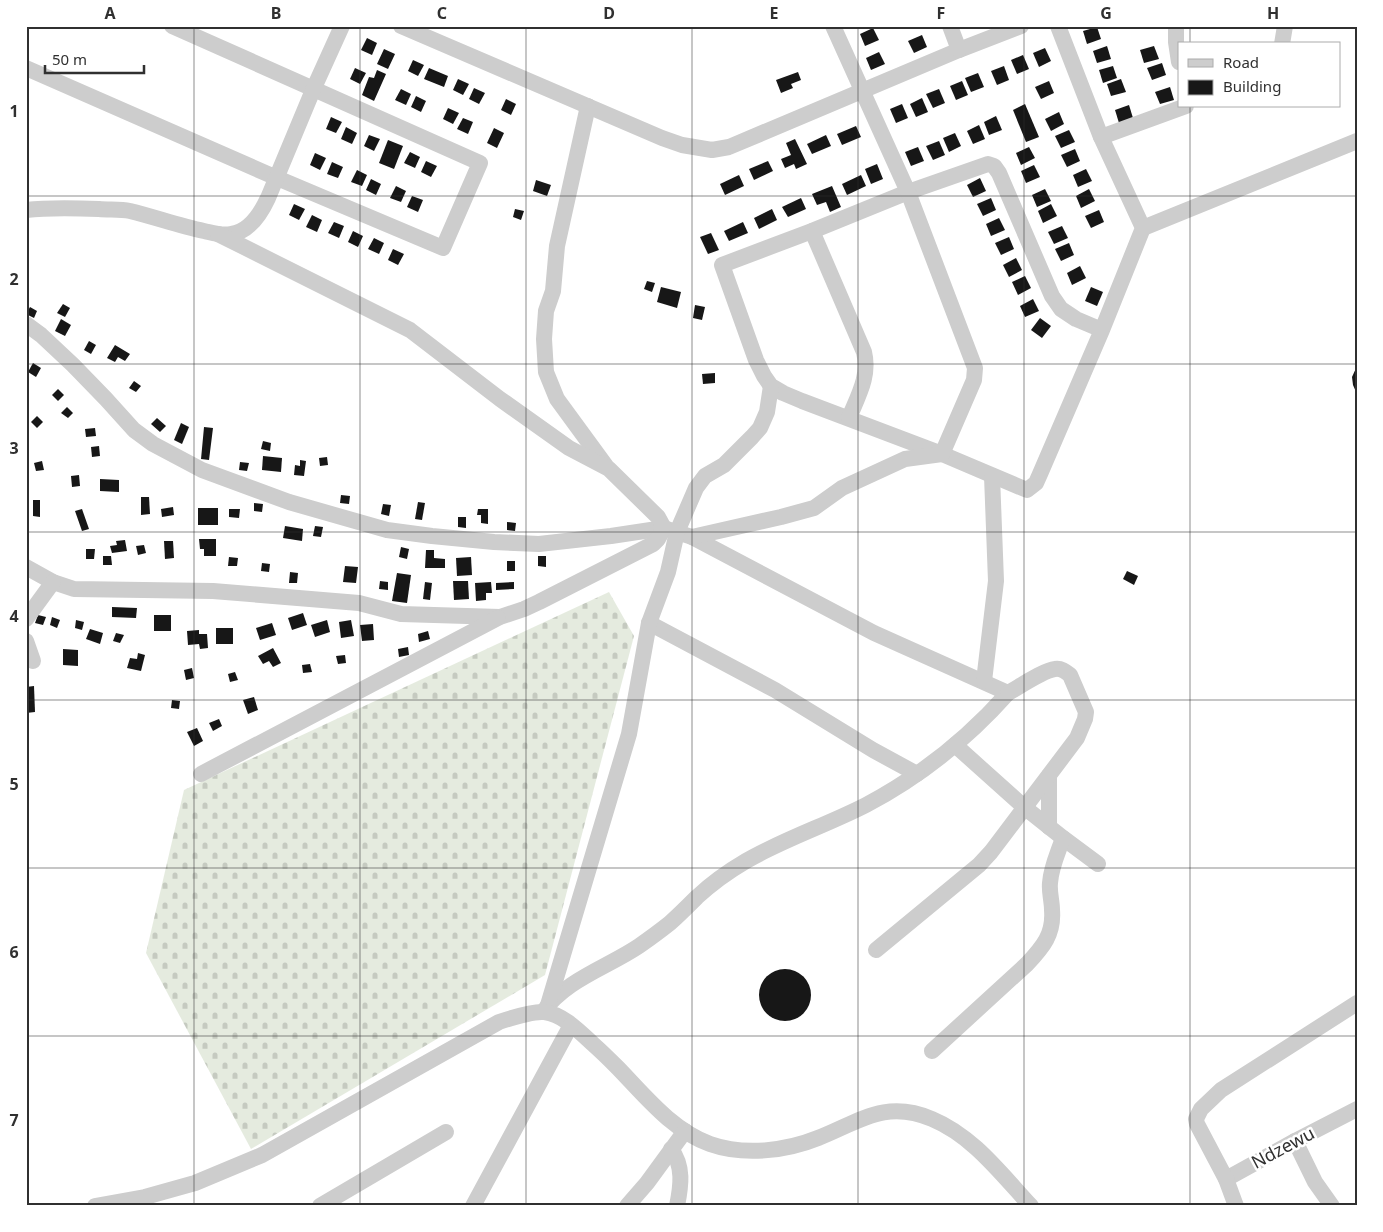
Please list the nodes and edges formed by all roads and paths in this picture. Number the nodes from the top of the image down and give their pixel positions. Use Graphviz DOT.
graph roads {
  1 [pos="172,26"];
  2 [pos="342,26"];
  3 [pos="401,26"];
  4 [pos="833,26"];
  5 [pos="950,26"];
  6 [pos="1021,26"];
  7 [pos="1058,26"];
  8 [pos="1176,26"];
  9 [pos="1284,26"];
  10 [pos="1282,42"];
  11 [pos="959,50"];
  12 [pos="1178,55"];
  13 [pos="26,68"];
  14 [pos="313,90"];
  15 [pos="862,91"];
  16 [pos="588,106"];
  17 [pos="1181,108"];
  18 [pos="1102,137"];
  19 [pos="1357,141"];
  20 [pos="277,178"];
  21 [pos="908,192"];
  22 [pos="26,210"];
  23 [pos="1143,228"];
  24 [pos="812,231"];
  25 [pos="218,234"];
  26 [pos="26,324"];
  27 [pos="1102,330"];
  28 [pos="772,386"];
  29 [pos="849,418"];
  30 [pos="942,454"];
  31 [pos="609,469"];
  32 [pos="992,476"];
  33 [pos="678,532"];
  34 [pos="26,567"];
  35 [pos="53,582"];
  36 [pos="500,617"];
  37 [pos="26,619"];
  38 [pos="649,623"];
  39 [pos="26,641"];
  40 [pos="33,661"];
  41 [pos="984,682"];
  42 [pos="1008,693"];
  43 [pos="955,745"];
  44 [pos="201,774"];
  45 [pos="918,774"];
  46 [pos="1049,776"];
  47 [pos="1024,808"];
  48 [pos="1049,827"];
  49 [pos="1063,838"];
  50 [pos="1098,864"];
  51 [pos="876,950"];
  52 [pos="1357,1003"];
  53 [pos="545,1008"];
  54 [pos="571,1024"];
  55 [pos="932,1051"];
  56 [pos="1357,1109"];
  57 [pos="685,1131"];
  58 [pos="446,1132"];
  59 [pos="1295,1141"];
  60 [pos="672,1149"];
  61 [pos="1226,1179"];
  62 [pos="1234,1201"];
  63 [pos="94,1206"];
  64 [pos="320,1206"];
  65 [pos="473,1206"];
  66 [pos="627,1206"];
  67 [pos="677,1206"];
  68 [pos="1030,1206"];
  69 [pos="1332,1206"];
  1 -- 14 [label="street"];
  2 -- 14 [label="street"];
  3 -- 16 [label="street"];
  4 -- 15 [label="street"];
  5 -- 11 [label="street"];
  6 -- 11 [label="street"];
  7 -- 18 [label="street"];
  8 -- 12 [label="street"];
  9 -- 10 [label="street"];
  11 -- 15 [label="street"];
  13 -- 20 [label="street"];
  14 -- 20 [label="street"];
  14 -- 20 [label="street"];
  15 -- 16 [label="street"];
  15 -- 21 [label="street"];
  16 -- 31 [label="street"];
  17 -- 18 [label="street"];
  18 -- 23 [label="street"];
  19 -- 23 [label="street"];
  20 -- 25 [label="street"];
  21 -- 24 [label="street"];
  21 -- 27 [label="street"];
  21 -- 30 [label="street"];
  22 -- 25 [label="street"];
  23 -- 27 [label="street"];
  24 -- 28 [label="street"];
  24 -- 29 [label="street"];
  25 -- 31 [label="street"];
  26 -- 33 [label="street"];
  27 -- 32 [label="street"];
  28 -- 29 [label="street"];
  28 -- 33 [label="street"];
  29 -- 30 [label="street"];
  30 -- 32 [label="street"];
  30 -- 33 [label="street"];
  31 -- 33 [label="street"];
  32 -- 41 [label="street"];
  33 -- 36 [label="street"];
  33 -- 38 [label="street"];
  33 -- 41 [label="street"];
  34 -- 35 [label="street"];
  35 -- 36 [label="street"];
  35 -- 37 [label="street"];
  36 -- 44 [label="street"];
  38 -- 45 [label="street"];
  38 -- 53 [label="street"];
  39 -- 40 [label="street"];
  41 -- 42 [label="street"];
  42 -- 43 [label="street"];
  42 -- 46 [label="street"];
  43 -- 45 [label="street"];
  43 -- 47 [label="street"];
  45 -- 53 [label="street"];
  46 -- 47 [label="street"];
  46 -- 48 [label="street"];
  47 -- 48 [label="street"];
  47 -- 51 [label="street"];
  48 -- 49 [label="street"];
  49 -- 50 [label="street"];
  49 -- 55 [label="street"];
  52 -- 61 [label="street"];
  53 -- 54 [label="street"];
  53 -- 63 [label="street"];
  54 -- 57 [label="street"];
  54 -- 65 [label="street"];
  56 -- 59 [label="street, Ndzewu"];
  57 -- 60 [label="street"];
  57 -- 68 [label="street"];
  58 -- 64 [label="street"];
  59 -- 61 [label="street, Ndzewu"];
  59 -- 69 [label="street"];
  60 -- 66 [label="street"];
  60 -- 67 [label="street"];
  61 -- 62 [label="street"];
}
